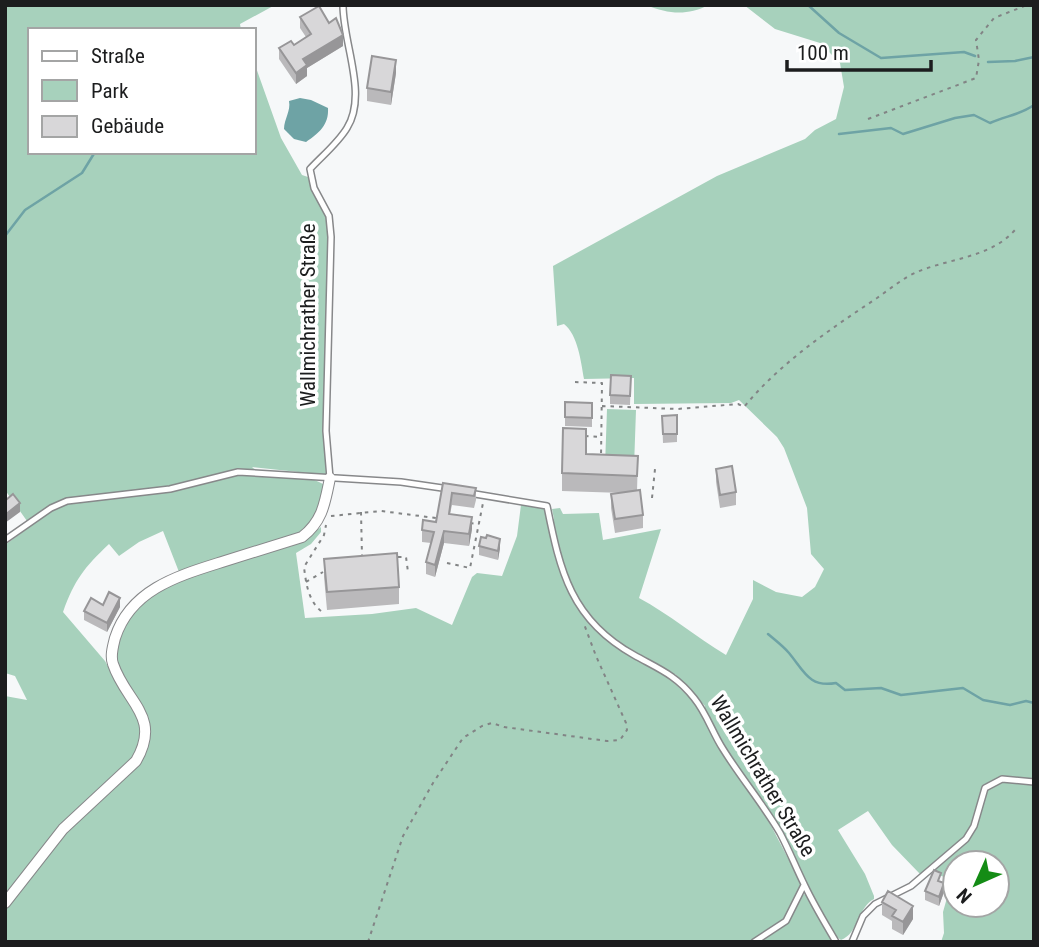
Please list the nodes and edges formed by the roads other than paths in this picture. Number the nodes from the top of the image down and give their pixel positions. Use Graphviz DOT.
graph roads {
  1 [pos="343,5"];
  2 [pos="330,478"];
  3 [pos="5,540"];
  4 [pos="1034,782"];
  5 [pos="804,885"];
  6 [pos="5,903"];
  7 [pos="754,942"];
  8 [pos="836,942"];
  9 [pos="852,942"];
  1 -- 2 [label="lane, Wallmichrather Straße"];
  2 -- 3 [label="lane, Wallmichrather Straße"];
  2 -- 5 [label="lane, Wallmichrather Straße"];
  2 -- 6 [label="street, Wallmichrather Straße"];
  4 -- 9 [label="lane"];
  5 -- 7 [label="lane, Wallmichrather Straße"];
  5 -- 8 [label="lane, Wallmichrather Straße"];
}
